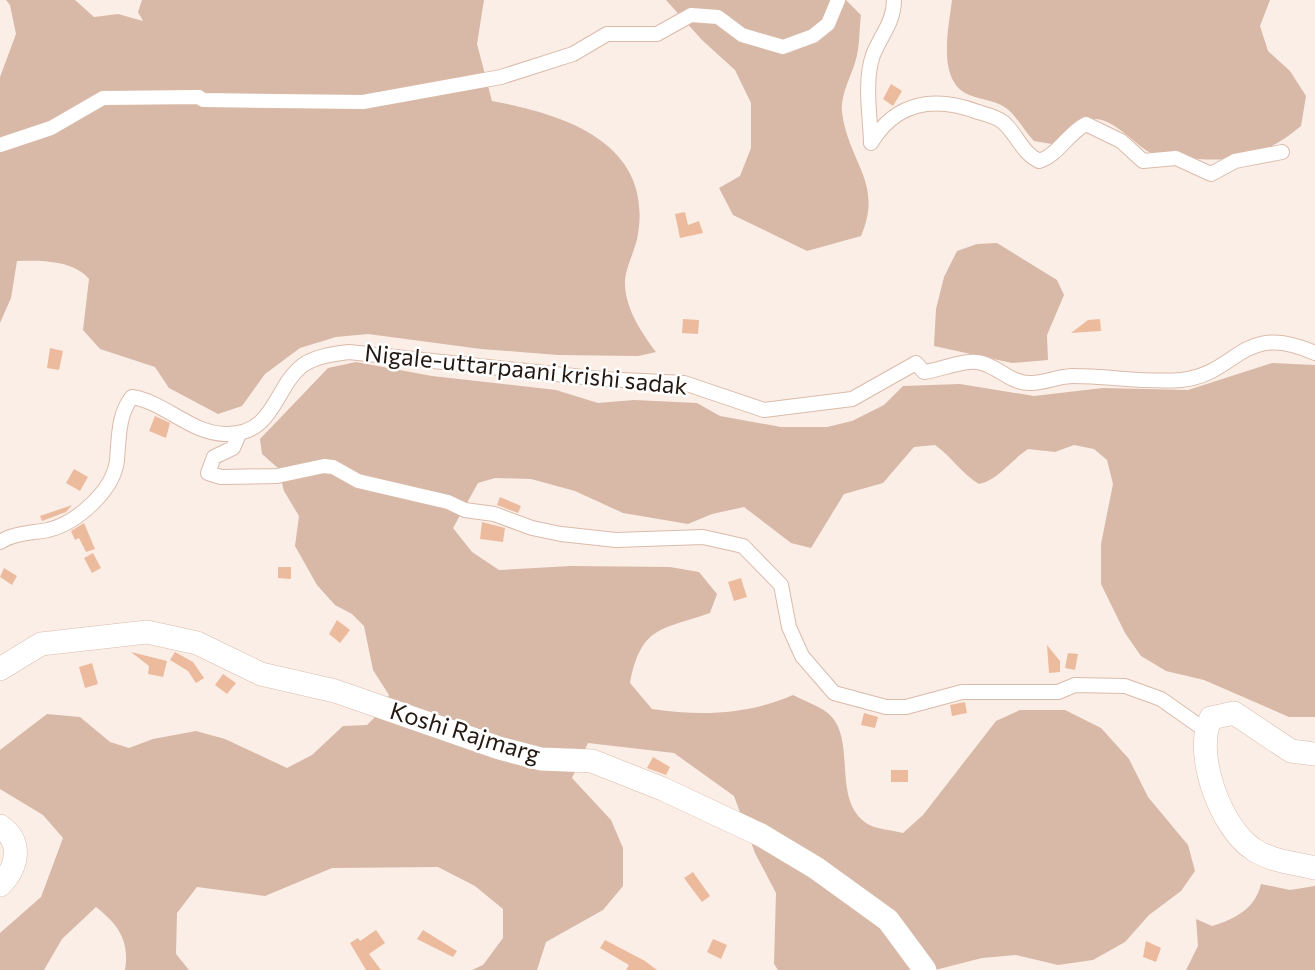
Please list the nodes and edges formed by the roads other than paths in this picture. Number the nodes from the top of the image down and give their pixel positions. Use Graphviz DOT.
graph roads {
  1 [pos="838,0"];
  2 [pos="894,0"];
  3 [pos="0,145"];
  4 [pos="1282,152"];
  5 [pos="1315,353"];
  6 [pos="239,433"];
  7 [pos="0,541"];
  8 [pos="0,669"];
  9 [pos="1205,730"];
  10 [pos="1315,754"];
  11 [pos="0,826"];
  12 [pos="1315,868"];
  13 [pos="0,886"];
  14 [pos="925,970"];
  1 -- 3 [label="street"];
  2 -- 4 [label="street"];
  5 -- 6 [label="street, Nigale-uttarpaani krishi sadak"];
  6 -- 7 [label="street"];
  6 -- 9 [label="street"];
  8 -- 14 [label="main road, Koshi Rajmarg"];
  9 -- 10 [label="main road"];
  9 -- 12 [label="main road"];
  11 -- 13 [label="main road"];
}
